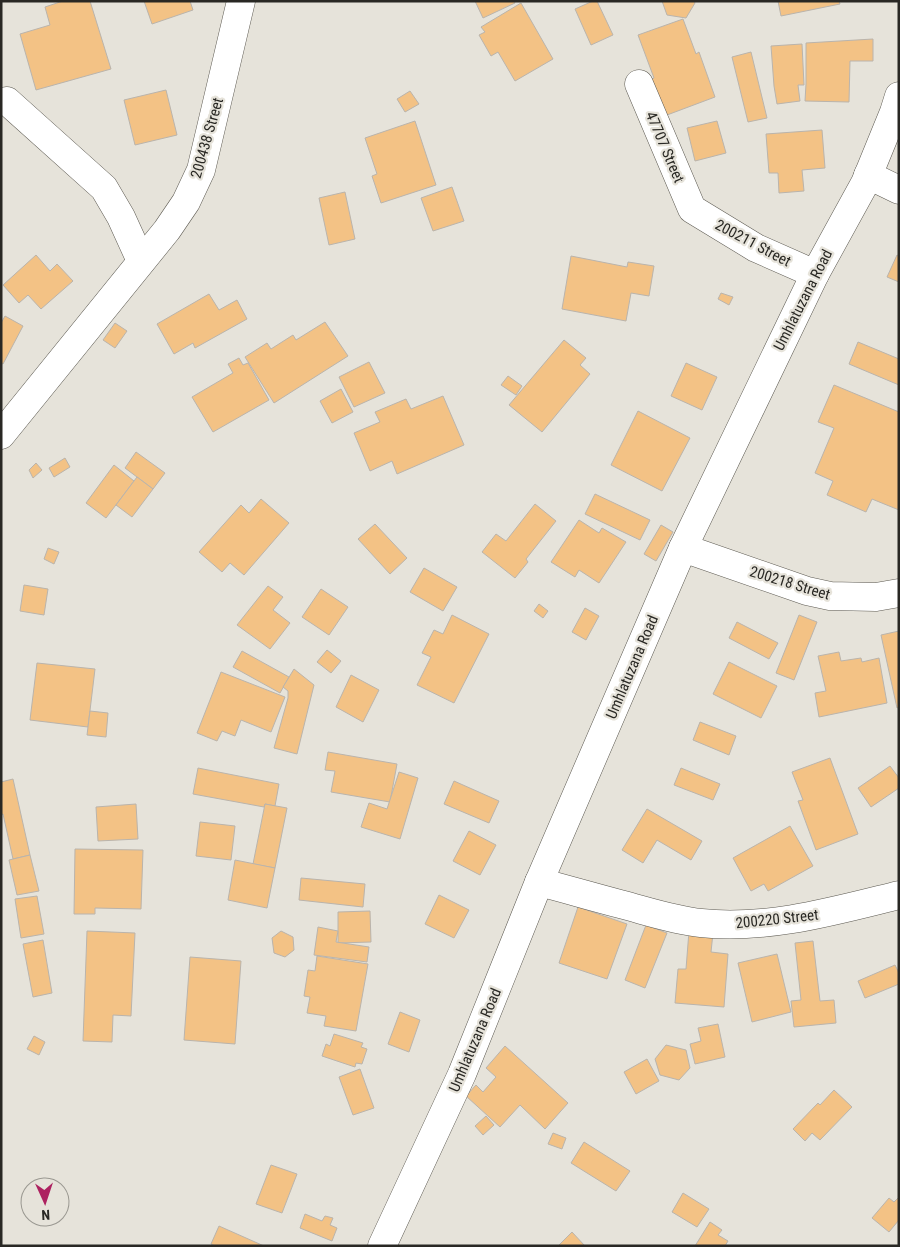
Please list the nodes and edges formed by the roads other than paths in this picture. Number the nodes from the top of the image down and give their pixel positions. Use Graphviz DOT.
graph roads {
  1 [pos="241,1"];
  2 [pos="639,84"];
  3 [pos="899,96"];
  4 [pos="7,101"];
  5 [pos="868,175"];
  6 [pos="899,190"];
  7 [pos="692,209"];
  8 [pos="141,261"];
  9 [pos="815,274"];
  10 [pos="1,435"];
  11 [pos="684,548"];
  12 [pos="899,593"];
  13 [pos="539,882"];
  14 [pos="899,895"];
  15 [pos="382,1246"];
  1 -- 8 [label="street, 200438 Street"];
  2 -- 7 [label="street, 47707 Street"];
  3 -- 5 [label="street, Umhlatuzana Road"];
  4 -- 8 [label="street"];
  5 -- 6 [label="street"];
  5 -- 9 [label="street, Umhlatuzana Road"];
  7 -- 9 [label="street, 200211 Street"];
  8 -- 10 [label="street, 200438 Street"];
  9 -- 11 [label="street, Umhlatuzana Road"];
  11 -- 12 [label="street, 200218 Street"];
  11 -- 13 [label="street, Umhlatuzana Road"];
  13 -- 14 [label="street, 200220 Street"];
  13 -- 15 [label="street, Umhlatuzana Road"];
}
